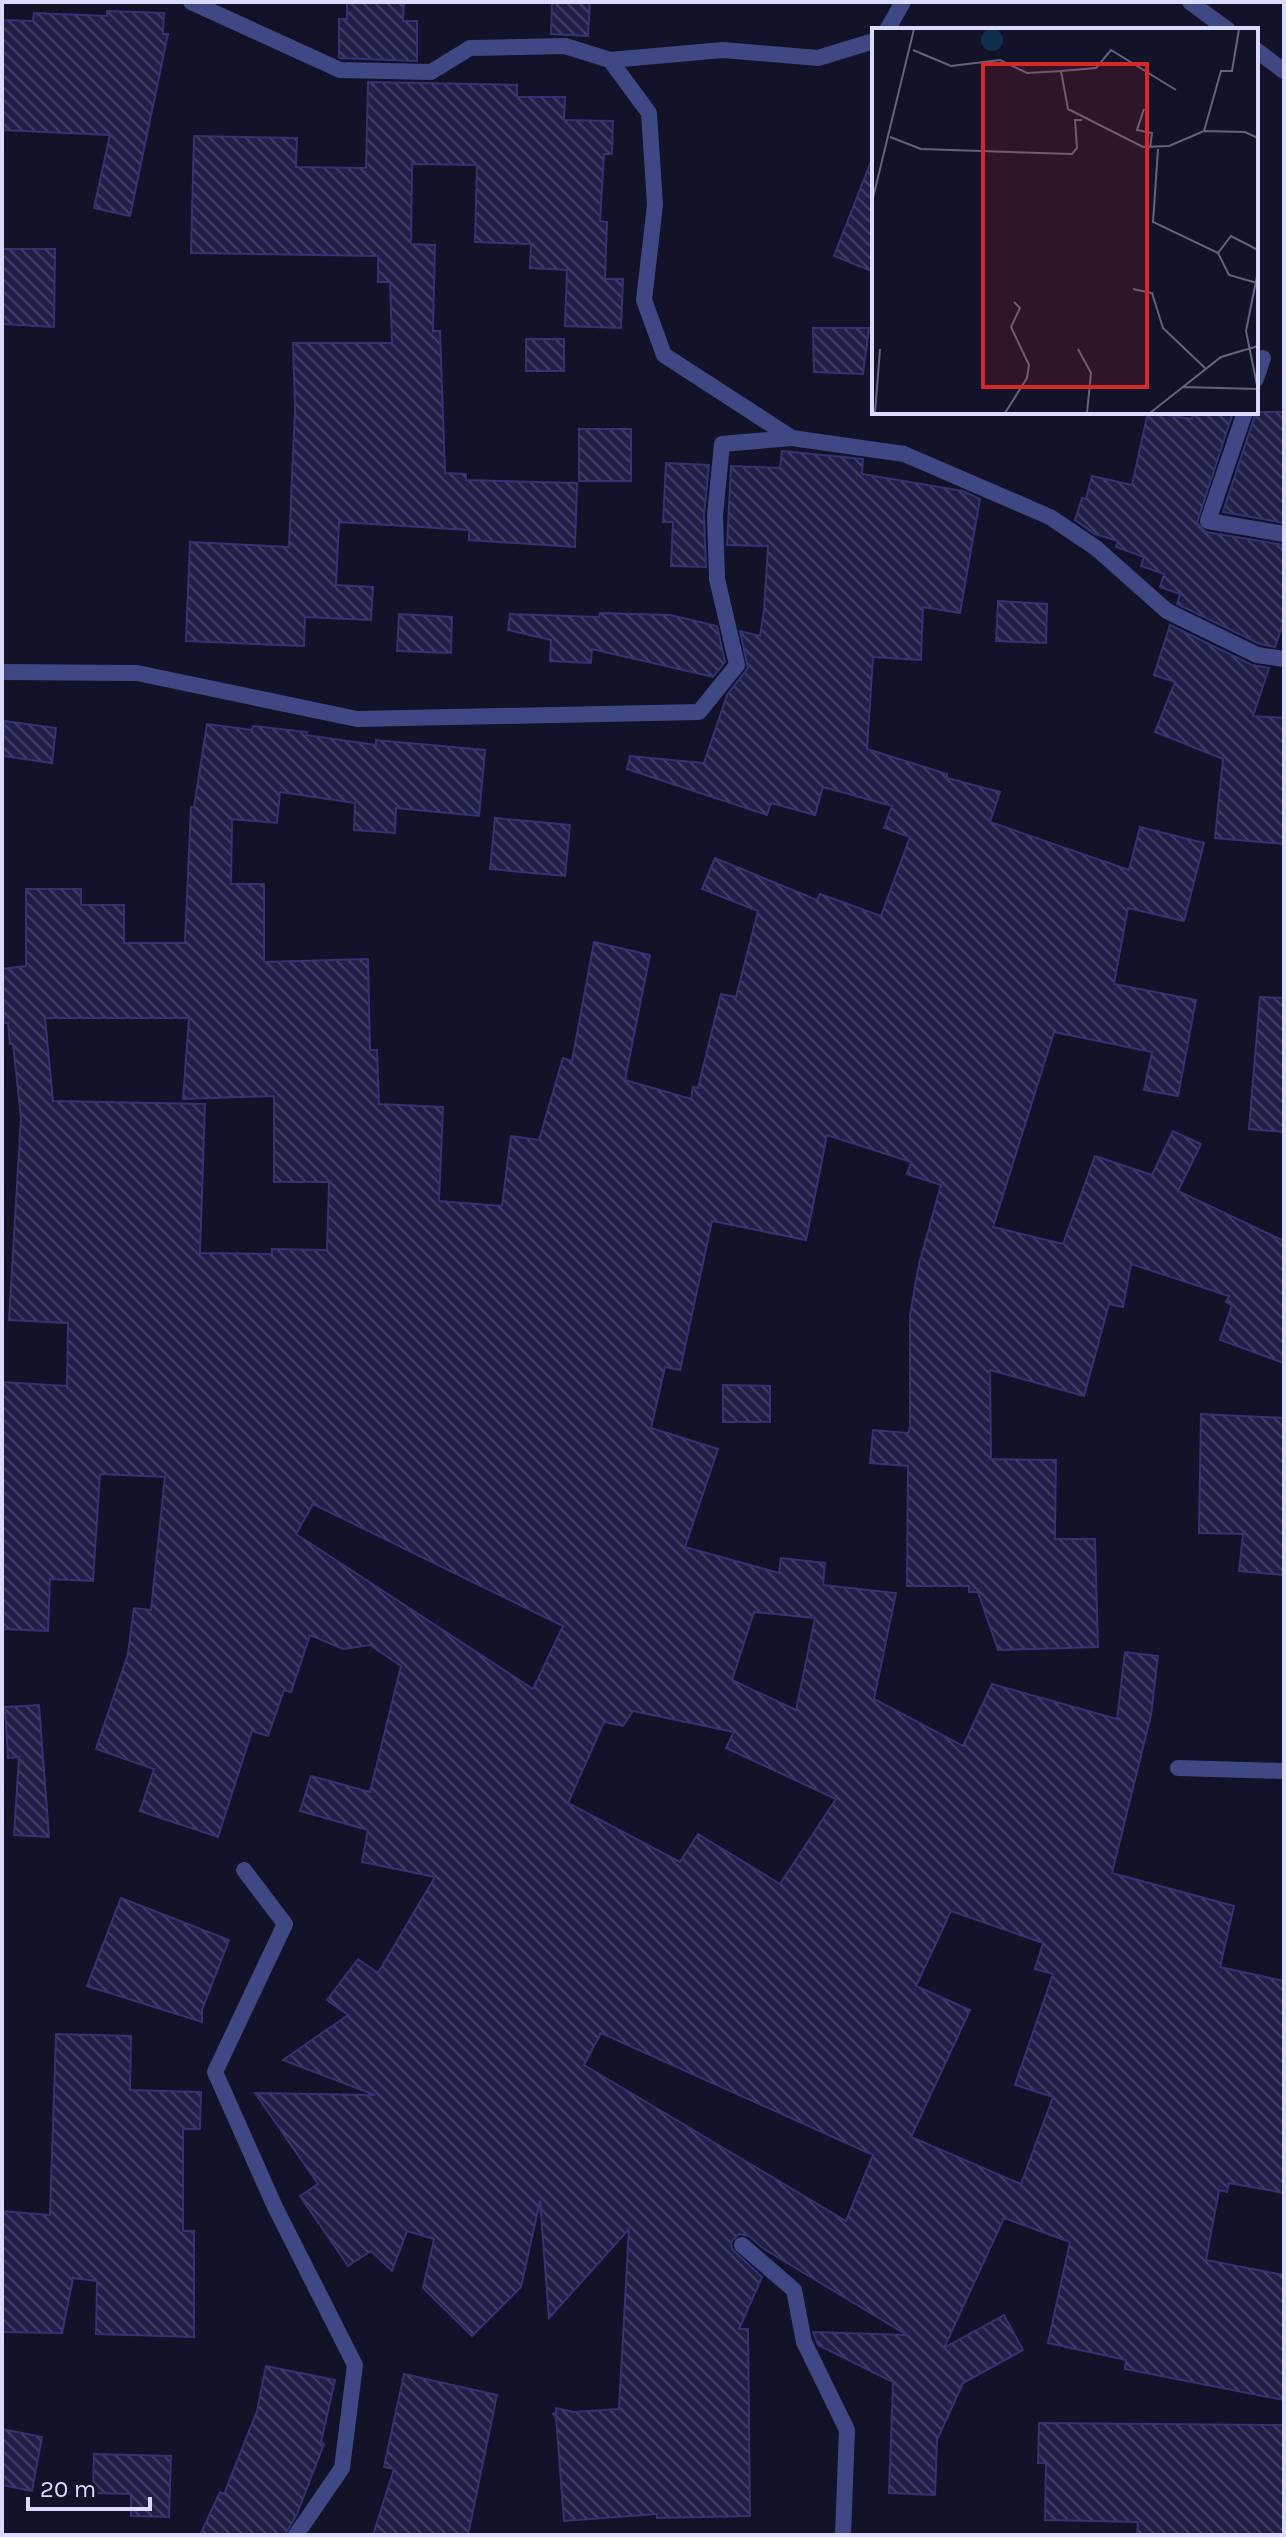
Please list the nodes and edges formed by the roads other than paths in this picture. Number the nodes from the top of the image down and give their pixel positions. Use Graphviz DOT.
graph roads {
  1 [pos="191,2"];
  2 [pos="903,2"];
  3 [pos="1190,2"];
  4 [pos="888,28"];
  5 [pos="1225,28"];
  6 [pos="872,42"];
  7 [pos="1258,52"];
  8 [pos="610,60"];
  9 [pos="1284,71"];
  10 [pos="1263,358"];
  11 [pos="1258,373"];
  12 [pos="1244,414"];
  13 [pos="792,438"];
  14 [pos="1284,534"];
  15 [pos="1284,659"];
  16 [pos="2,672"];
  17 [pos="1178,1768"];
  18 [pos="1284,1771"];
  19 [pos="244,1870"];
  20 [pos="742,2245"];
  21 [pos="296,2535"];
  22 [pos="843,2535"];
  1 -- 8 [label="street"];
  2 -- 4 [label="street"];
  3 -- 5 [label="street"];
  6 -- 8 [label="street"];
  7 -- 9 [label="street"];
  8 -- 13 [label="street"];
  10 -- 11 [label="street"];
  12 -- 14 [label="street"];
  13 -- 15 [label="street"];
  13 -- 16 [label="street"];
  17 -- 18 [label="street"];
  19 -- 21 [label="street"];
  20 -- 22 [label="street"];
}
